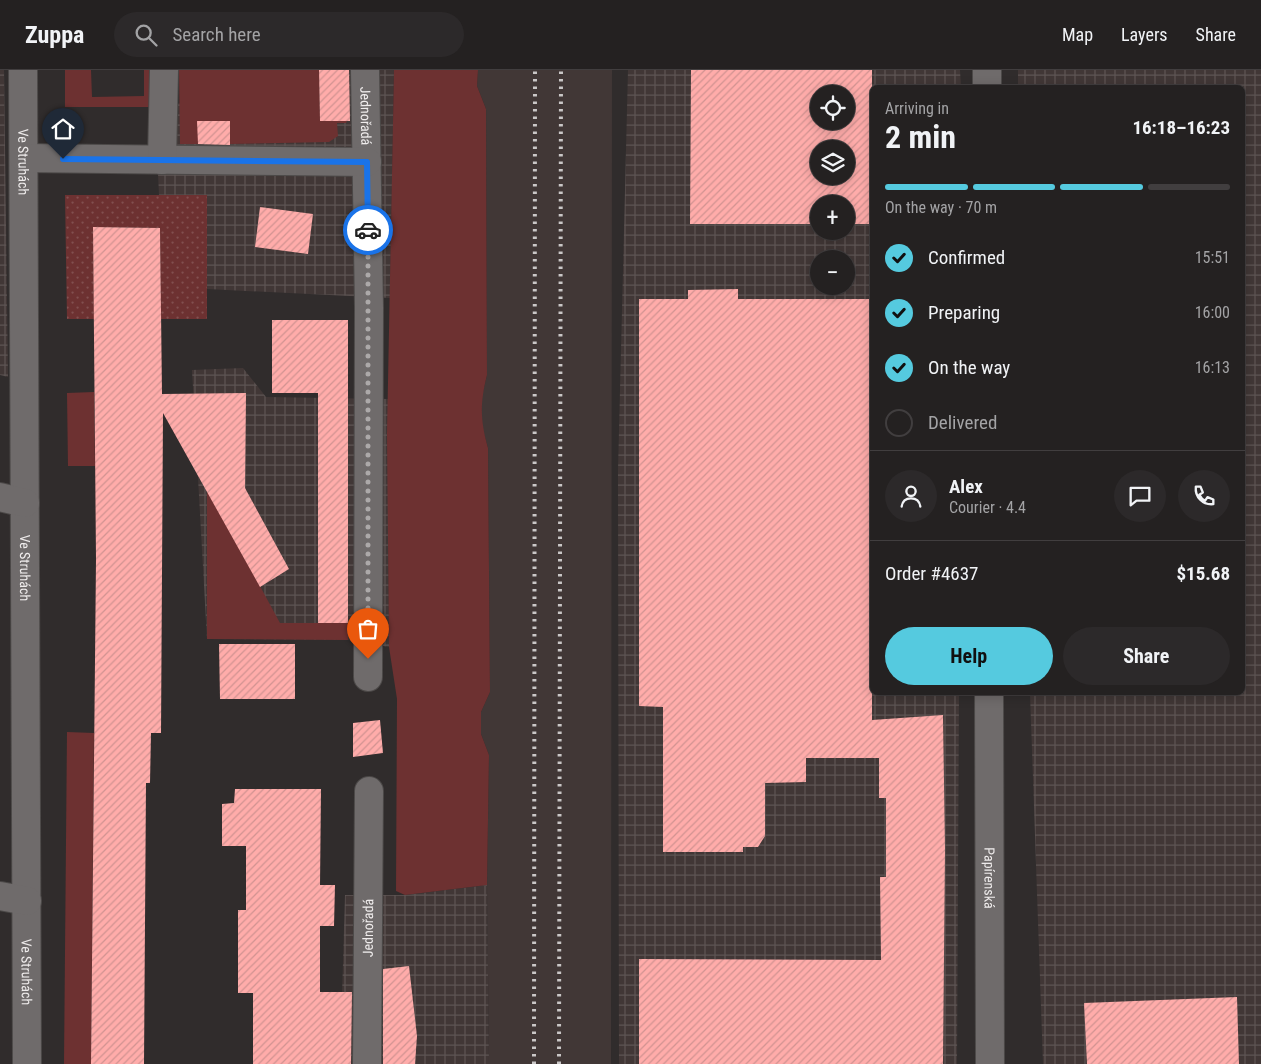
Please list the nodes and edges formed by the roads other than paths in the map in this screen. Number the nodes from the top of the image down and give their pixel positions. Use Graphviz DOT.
graph roads {
  1 [pos="23,70"];
  2 [pos="164,70"];
  3 [pos="365,70"];
  4 [pos="987,70"];
  5 [pos="987,85"];
  6 [pos="24,158"];
  7 [pos="162,160"];
  8 [pos="367,162"];
  9 [pos="12,500"];
  10 [pos="368,678"];
  11 [pos="989,695"];
  12 [pos="369,791"];
  13 [pos="0,896"];
  14 [pos="26,901"];
  15 [pos="27,1064"];
  16 [pos="368,1064"];
  17 [pos="990,1064"];
  1 -- 6 [label="street, Ve Struhách"];
  2 -- 7 [label="street"];
  3 -- 8 [label="street, Jednořadá"];
  4 -- 5 [label="street"];
  6 -- 7 [label="street, Jednořadá"];
  6 -- 9 [label="street, Ve Struhách"];
  7 -- 8 [label="street, Jednořadá"];
  8 -- 10 [label="street, Jednořadá"];
  9 -- 14 [label="street, Ve Struhách"];
  11 -- 17 [label="street, Papírenská"];
  12 -- 16 [label="street, Jednořadá"];
  13 -- 14 [label="street"];
  14 -- 15 [label="street, Ve Struhách"];
}
